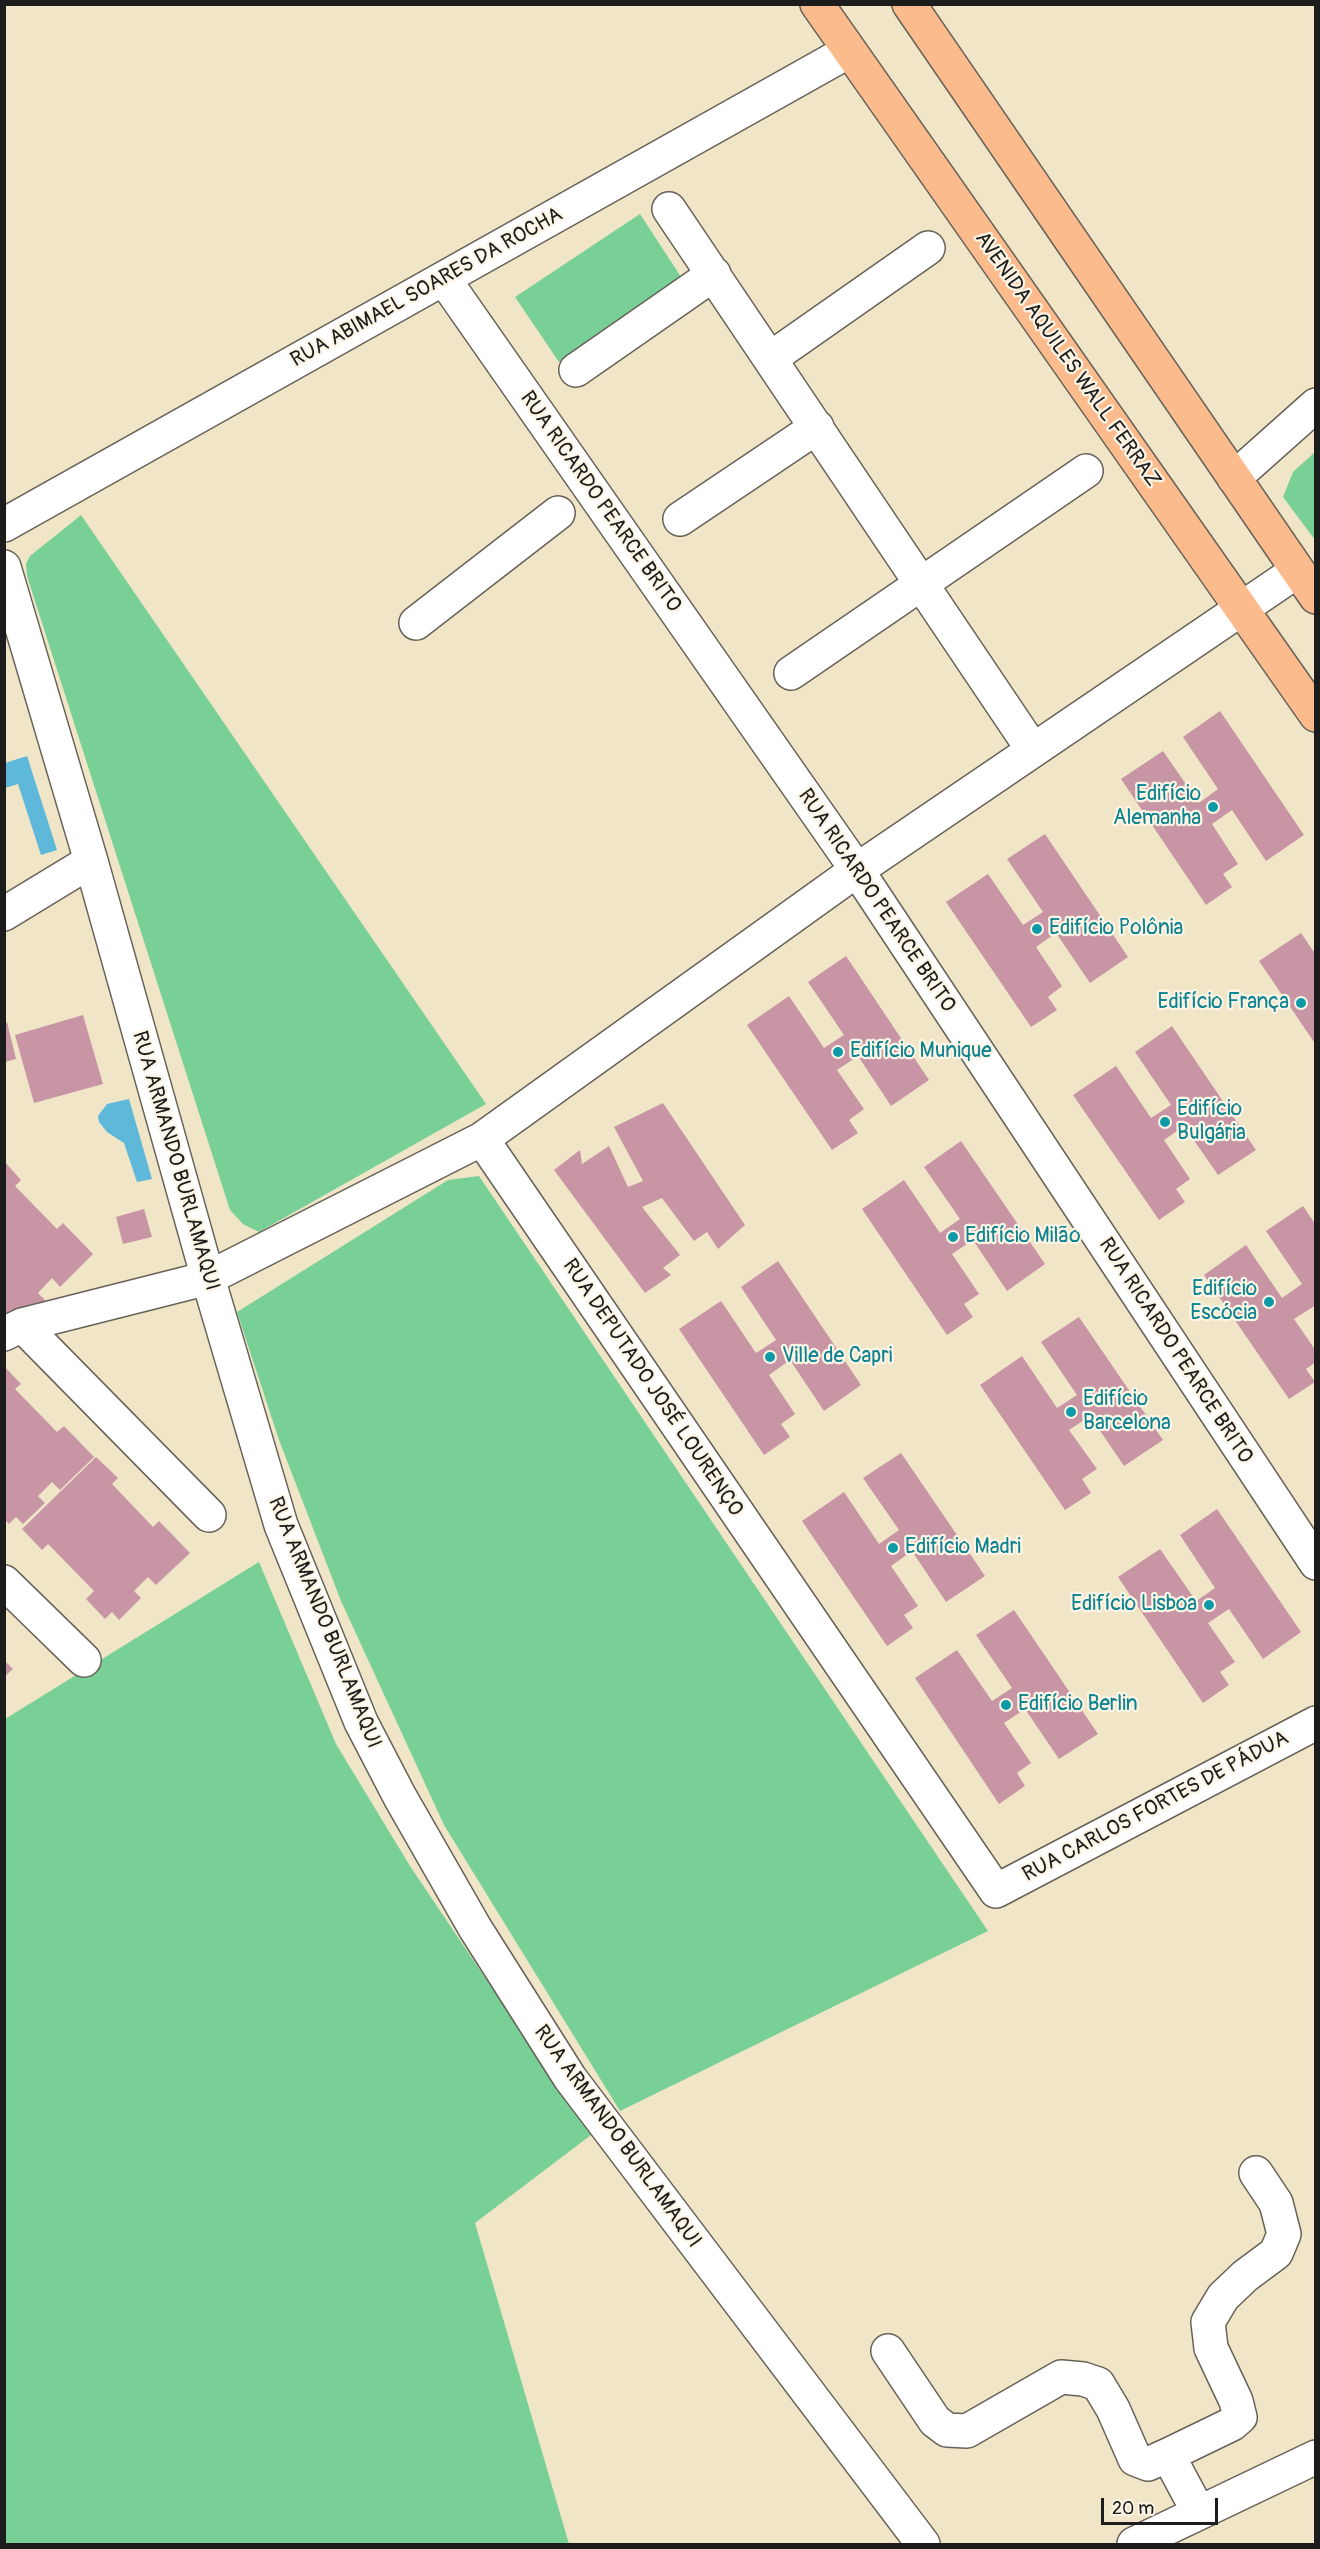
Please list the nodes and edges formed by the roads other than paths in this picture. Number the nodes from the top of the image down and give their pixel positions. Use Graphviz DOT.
graph roads {
  1 [pos="817,4"];
  2 [pos="909,4"];
  3 [pos="849,51"];
  4 [pos="669,209"];
  5 [pos="928,248"];
  6 [pos="714,274"];
  7 [pos="444,279"];
  8 [pos="771,358"];
  9 [pos="576,370"];
  10 [pos="1316,405"];
  11 [pos="817,427"];
  12 [pos="1086,471"];
  13 [pos="1234,478"];
  14 [pos="558,513"];
  15 [pos="680,519"];
  16 [pos="4,525"];
  17 [pos="4,567"];
  18 [pos="1298,571"];
  19 [pos="921,584"];
  20 [pos="1316,597"];
  21 [pos="1242,608"];
  22 [pos="416,623"];
  23 [pos="791,673"];
  24 [pos="1316,716"];
  25 [pos="1033,750"];
  26 [pos="91,861"];
  27 [pos="857,870"];
  28 [pos="4,914"];
  29 [pos="482,1139"];
  30 [pos="208,1278"];
  31 [pos="14,1330"];
  32 [pos="209,1515"];
  33 [pos="1316,1563"];
  34 [pos="4,1582"];
  35 [pos="84,1660"];
  36 [pos="1316,1723"];
  37 [pos="996,1891"];
  38 [pos="1256,2173"];
  39 [pos="888,2351"];
  40 [pos="1316,2457"];
  41 [pos="1175,2468"];
  42 [pos="1199,2513"];
  43 [pos="923,2544"];
  44 [pos="1134,2544"];
  1 -- 3 [label="main road, AVENIDA AQUILES WALL FERRAZ"];
  2 -- 13 [label="main road"];
  3 -- 7 [label="street, RUA ABIMAEL SOARES DA ROCHA"];
  3 -- 21 [label="main road, AVENIDA AQUILES WALL FERRAZ"];
  4 -- 6 [label="street"];
  5 -- 8 [label="street"];
  6 -- 8 [label="street"];
  6 -- 9 [label="street"];
  7 -- 16 [label="street, RUA ABIMAEL SOARES DA ROCHA"];
  7 -- 27 [label="street, RUA RICARDO PEARCE BRITO"];
  8 -- 11 [label="street"];
  10 -- 13 [label="street"];
  11 -- 15 [label="street"];
  11 -- 19 [label="street"];
  12 -- 19 [label="street"];
  13 -- 18 [label="main road"];
  14 -- 22 [label="street"];
  17 -- 26 [label="street, RUA ARMANDO BURLAMAQUI"];
  18 -- 20 [label="main road"];
  18 -- 21 [label="street"];
  19 -- 23 [label="street"];
  19 -- 25 [label="street"];
  21 -- 24 [label="main road, AVENIDA AQUILES WALL FERRAZ"];
  21 -- 25 [label="street"];
  25 -- 27 [label="street"];
  26 -- 28 [label="street"];
  26 -- 30 [label="street, RUA ARMANDO BURLAMAQUI"];
  27 -- 29 [label="street"];
  27 -- 33 [label="street, RUA RICARDO PEARCE BRITO"];
  29 -- 30 [label="street"];
  29 -- 37 [label="street, RUA DEPUTADO JOSÉ LOURENÇO"];
  30 -- 31 [label="street"];
  30 -- 43 [label="street, RUA ARMANDO BURLAMAQUI"];
  31 -- 32 [label="street"];
  34 -- 35 [label="street"];
  36 -- 37 [label="street, RUA CARLOS FORTES DE PÁDUA"];
  38 -- 41 [label="street"];
  39 -- 41 [label="street"];
  40 -- 42 [label="street"];
  41 -- 42 [label="street"];
  42 -- 44 [label="street"];
}
